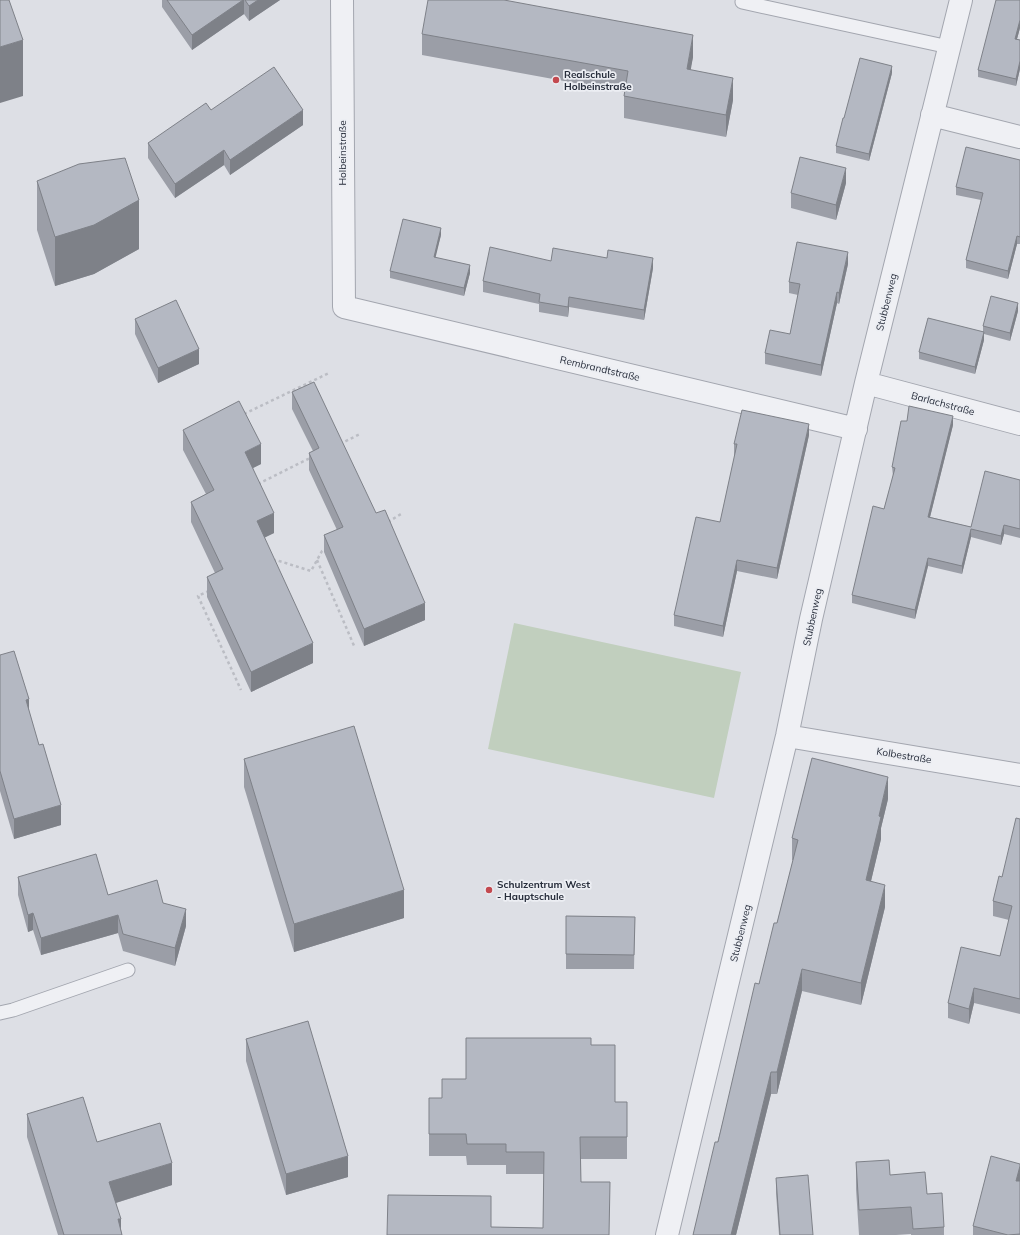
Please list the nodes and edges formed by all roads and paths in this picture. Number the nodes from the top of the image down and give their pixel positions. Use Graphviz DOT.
graph roads {
  1 [pos="342,0"];
  2 [pos="961,0"];
  3 [pos="742,2"];
  4 [pos="949,47"];
  5 [pos="932,115"];
  6 [pos="1020,137"];
  7 [pos="344,307"];
  8 [pos="329,373"];
  9 [pos="866,383"];
  10 [pos="243,414"];
  11 [pos="1020,424"];
  12 [pos="856,430"];
  13 [pos="360,434"];
  14 [pos="339,444"];
  15 [pos="312,458"];
  16 [pos="256,485"];
  17 [pos="401,514"];
  18 [pos="382,524"];
  19 [pos="328,548"];
  20 [pos="317,560"];
  21 [pos="269,563"];
  22 [pos="212,590"];
  23 [pos="355,648"];
  24 [pos="241,690"];
  25 [pos="787,736"];
  26 [pos="1020,775"];
  27 [pos="128,970"];
  28 [pos="0,1013"];
  29 [pos="667,1235"];
  1 -- 7 [label="street, Holbeinstraße"];
  2 -- 4 [label="street, Stubbenweg"];
  3 -- 4 [label="lane"];
  4 -- 5 [label="street, Stubbenweg"];
  5 -- 6 [label="street"];
  5 -- 9 [label="street, Stubbenweg"];
  7 -- 12 [label="street, Rembrandtstraße"];
  8 -- 10 [label="path"];
  9 -- 11 [label="street, Barlachstraße"];
  9 -- 12 [label="street, Stubbenweg"];
  12 -- 25 [label="street, Stubbenweg"];
  13 -- 14 [label="path"];
  15 -- 16 [label="path"];
  17 -- 18 [label="path"];
  19 -- 20 [label="path"];
  20 -- 21 [label="path"];
  20 -- 23 [label="path"];
  22 -- 24 [label="path"];
  25 -- 26 [label="street, Kolbestraße"];
  25 -- 29 [label="street, Stubbenweg"];
  27 -- 28 [label="lane"];
}
